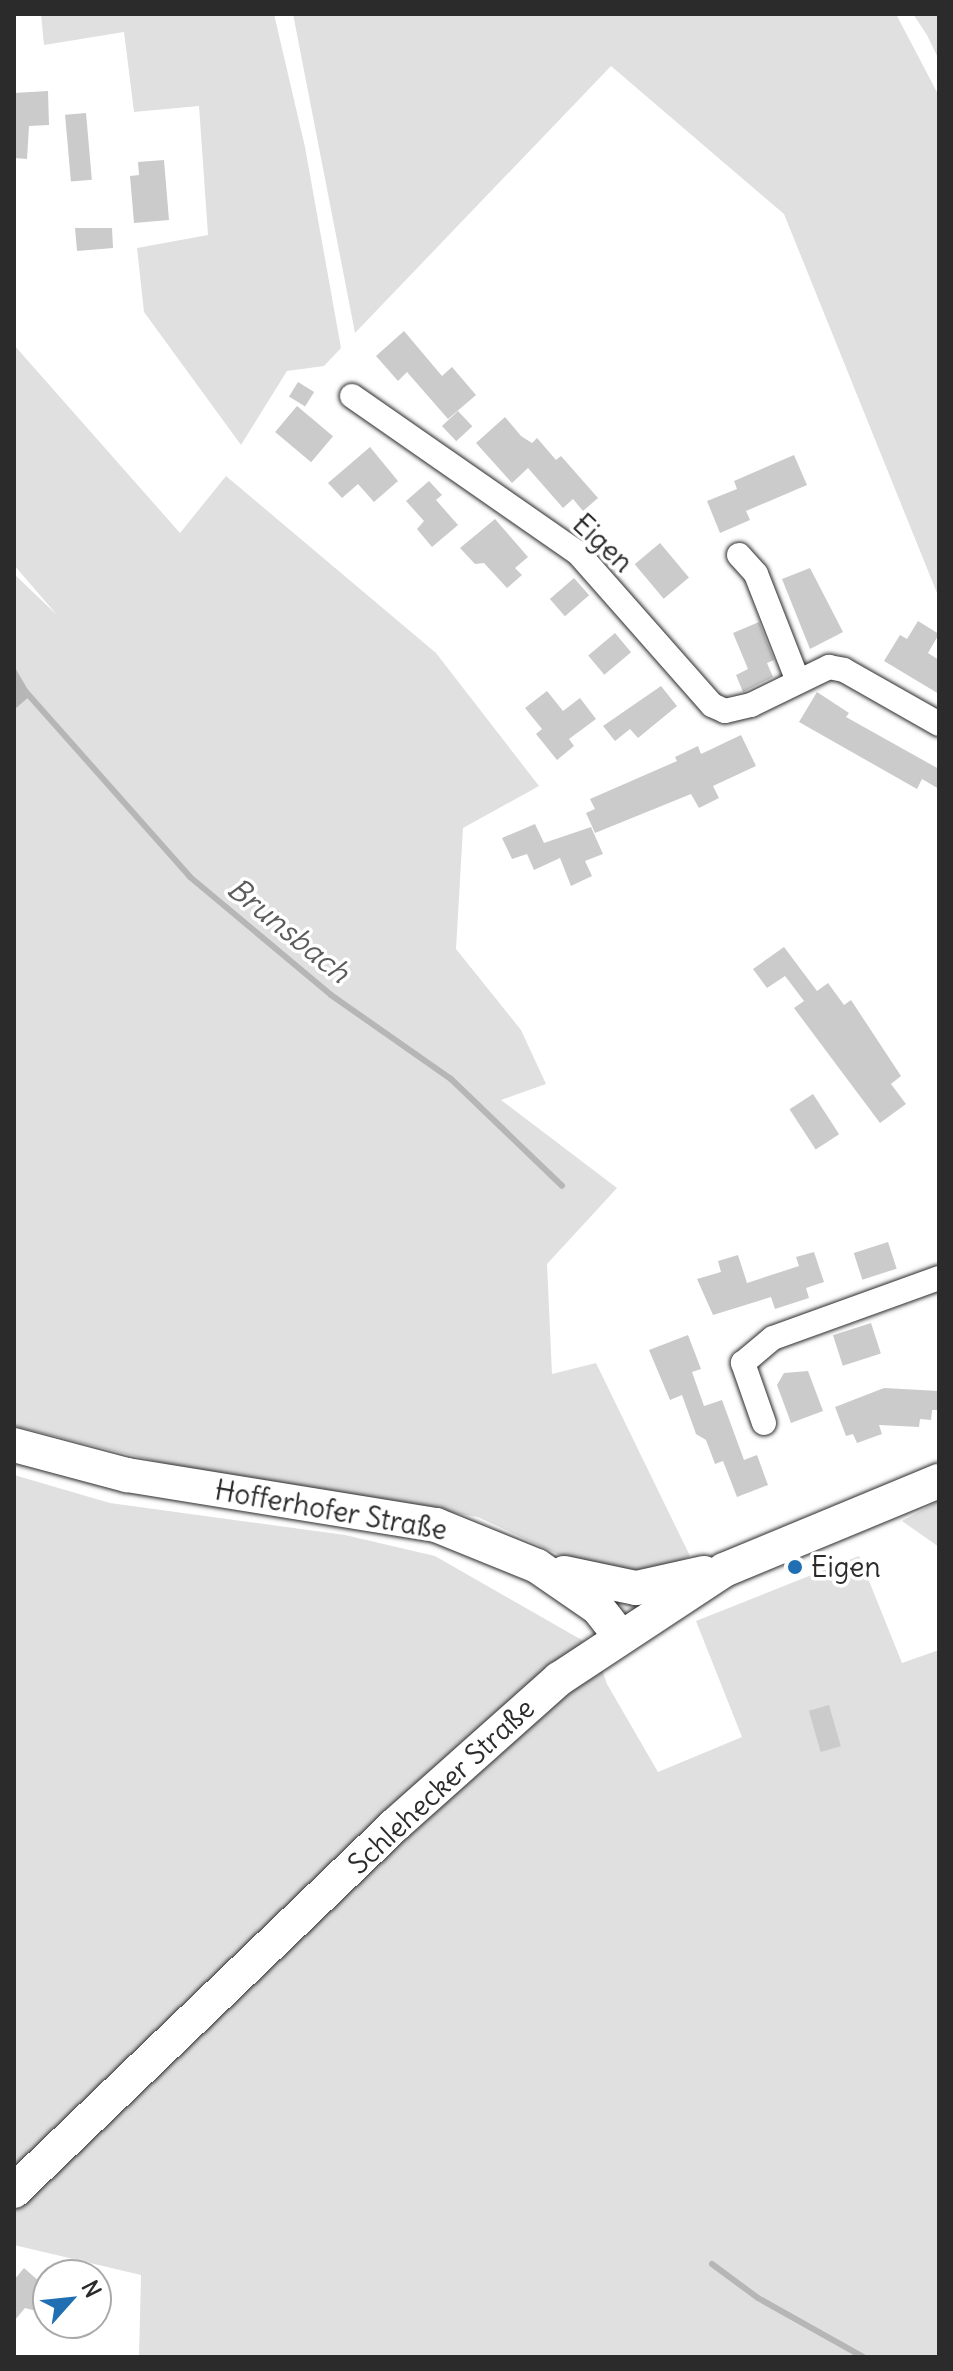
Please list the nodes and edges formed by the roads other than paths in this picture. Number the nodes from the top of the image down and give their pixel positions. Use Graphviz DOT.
graph roads {
  1 [pos="352,396"];
  2 [pos="739,555"];
  3 [pos="798,681"];
  4 [pos="939,724"];
  5 [pos="939,1278"];
  6 [pos="764,1423"];
  7 [pos="14,1445"];
  8 [pos="939,1481"];
  9 [pos="537,1566"];
  10 [pos="724,1570"];
  11 [pos="620,1636"];
  12 [pos="14,2191"];
  1 -- 3 [label="street, Eigen"];
  2 -- 3 [label="street"];
  3 -- 4 [label="street, Eigen"];
  5 -- 6 [label="street"];
  7 -- 9 [label="main road, Hofferhofer Straße"];
  8 -- 10 [label="main road, Schlehecker Straße"];
  9 -- 10 [label="main road"];
  9 -- 11 [label="main road, Hofferhofer Straße"];
  10 -- 11 [label="main road, Schlehecker Straße"];
  11 -- 12 [label="main road, Schlehecker Straße"];
}
